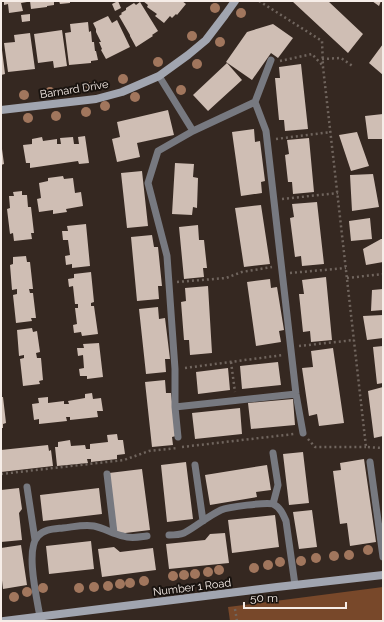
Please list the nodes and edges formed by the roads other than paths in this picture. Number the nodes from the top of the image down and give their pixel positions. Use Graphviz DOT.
graph roads {
  1 [pos="234,1"];
  2 [pos="270,61"];
  3 [pos="159,76"];
  4 [pos="255,102"];
  5 [pos="1,110"];
  6 [pos="193,131"];
  7 [pos="296,394"];
  8 [pos="175,407"];
  9 [pos="303,433"];
  10 [pos="178,437"];
  11 [pos="273,453"];
  12 [pos="370,462"];
  13 [pos="195,465"];
  14 [pos="107,474"];
  15 [pos="27,487"];
  16 [pos="273,504"];
  17 [pos="380,510"];
  18 [pos="203,521"];
  19 [pos="114,533"];
  20 [pos="169,535"];
  21 [pos="147,536"];
  22 [pos="35,540"];
  23 [pos="383,557"];
  24 [pos="383,575"];
  25 [pos="295,585"];
  26 [pos="40,617"];
  27 [pos="4,621"];
  1 -- 3 [label="main road, Barnard Drive"];
  2 -- 4 [label="lane"];
  3 -- 5 [label="main road, Barnard Drive"];
  3 -- 6 [label="lane"];
  4 -- 6 [label="lane"];
  4 -- 7 [label="lane"];
  6 -- 8 [label="lane"];
  7 -- 8 [label="lane"];
  7 -- 9 [label="lane"];
  8 -- 10 [label="lane"];
  11 -- 16 [label="lane"];
  12 -- 17 [label="lane"];
  13 -- 18 [label="lane"];
  14 -- 19 [label="lane"];
  15 -- 22 [label="lane"];
  16 -- 18 [label="lane"];
  16 -- 25 [label="lane"];
  17 -- 23 [label="lane"];
  18 -- 20 [label="lane"];
  19 -- 21 [label="lane"];
  19 -- 22 [label="lane"];
  22 -- 26 [label="lane"];
  24 -- 25 [label="main road, Number 1 Road"];
  25 -- 26 [label="main road, Number 1 Road"];
  26 -- 27 [label="main road, Number 1 Road"];
}
